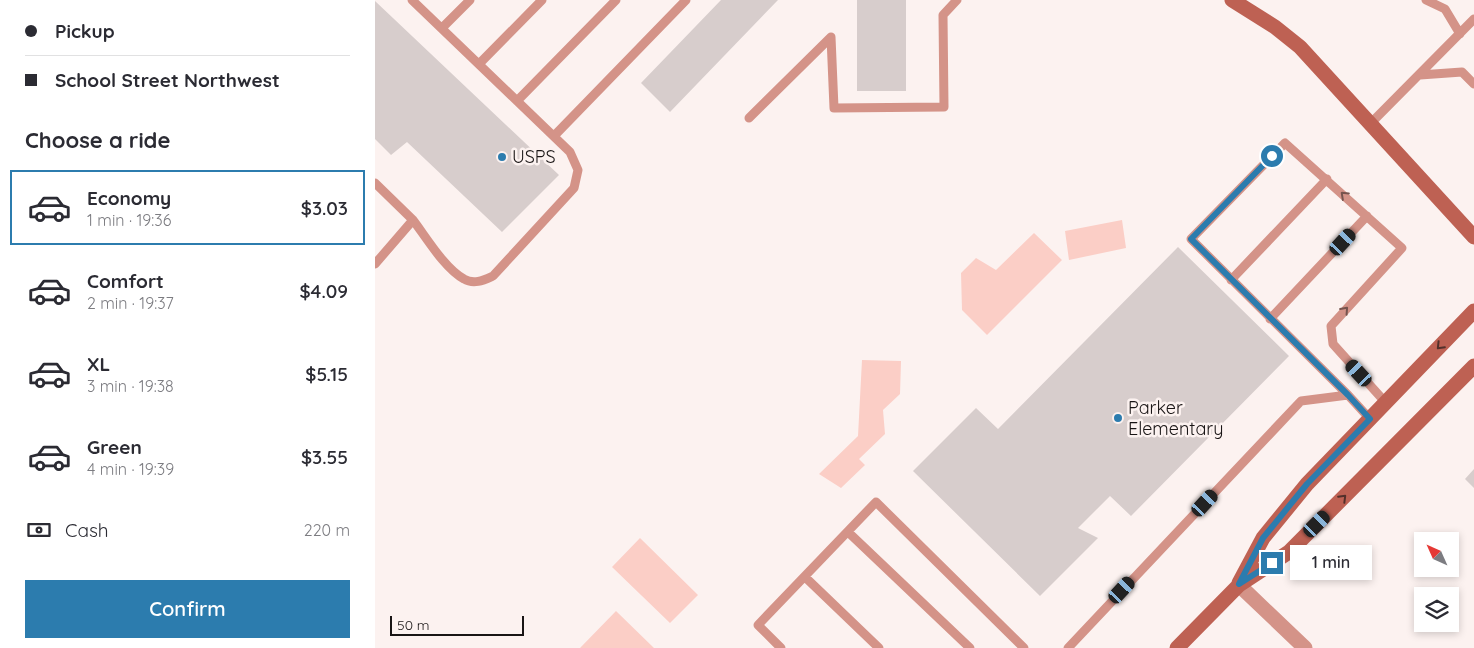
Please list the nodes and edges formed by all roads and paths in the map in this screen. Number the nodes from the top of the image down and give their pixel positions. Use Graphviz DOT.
graph roads {
  1 [pos="412,0"];
  2 [pos="470,0"];
  3 [pos="542,0"];
  4 [pos="616,0"];
  5 [pos="686,0"];
  6 [pos="957,0"];
  7 [pos="1232,0"];
  8 [pos="1426,0"];
  9 [pos="1474,19"];
  10 [pos="442,28"];
  11 [pos="1460,34"];
  12 [pos="479,64"];
  13 [pos="1420,76"];
  14 [pos="1474,84"];
  15 [pos="517,101"];
  16 [pos="749,118"];
  17 [pos="1371,123"];
  18 [pos="554,136"];
  19 [pos="1327,179"];
  20 [pos="375,183"];
  21 [pos="1367,216"];
  22 [pos="413,220"];
  23 [pos="1474,237"];
  24 [pos="375,264"];
  25 [pos="1231,280"];
  26 [pos="1474,311"];
  27 [pos="1271,319"];
  28 [pos="1474,366"];
  29 [pos="1348,395"];
  30 [pos="1386,402"];
  31 [pos="1370,419"];
  32 [pos="847,532"];
  33 [pos="805,576"];
  34 [pos="1239,584"];
  35 [pos="781,648"];
  36 [pos="879,648"];
  37 [pos="970,648"];
  38 [pos="1024,648"];
  39 [pos="1068,648"];
  40 [pos="1177,648"];
  41 [pos="1305,648"];
  1 -- 10 [label="lane"];
  2 -- 10 [label="lane"];
  3 -- 12 [label="lane"];
  4 -- 15 [label="lane"];
  5 -- 18 [label="lane"];
  6 -- 16 [label="lane"];
  7 -- 17 [label="street"];
  8 -- 11 [label="lane"];
  9 -- 11 [label="lane"];
  10 -- 12 [label="lane"];
  11 -- 13 [label="lane"];
  12 -- 15 [label="lane"];
  13 -- 14 [label="lane"];
  13 -- 17 [label="lane"];
  15 -- 18 [label="lane"];
  17 -- 23 [label="street"];
  18 -- 22 [label="lane"];
  21 -- 19 [label="lane, one-way"];
  19 -- 25 [label="lane"];
  19 -- 25 [label="lane"];
  20 -- 22 [label="lane"];
  21 -- 27 [label="lane"];
  30 -- 21 [label="lane, one-way"];
  22 -- 24 [label="lane"];
  25 -- 27 [label="lane"];
  26 -- 30 [label="street, one-way"];
  27 -- 29 [label="lane"];
  34 -- 28 [label="street, one-way"];
  29 -- 31 [label="lane"];
  29 -- 39 [label="lane"];
  30 -- 31 [label="street"];
  31 -- 34 [label="street"];
  32 -- 33 [label="lane"];
  32 -- 37 [label="lane"];
  32 -- 38 [label="lane"];
  33 -- 35 [label="lane"];
  33 -- 36 [label="lane"];
  34 -- 40 [label="street"];
  34 -- 41 [label="street"];
}
